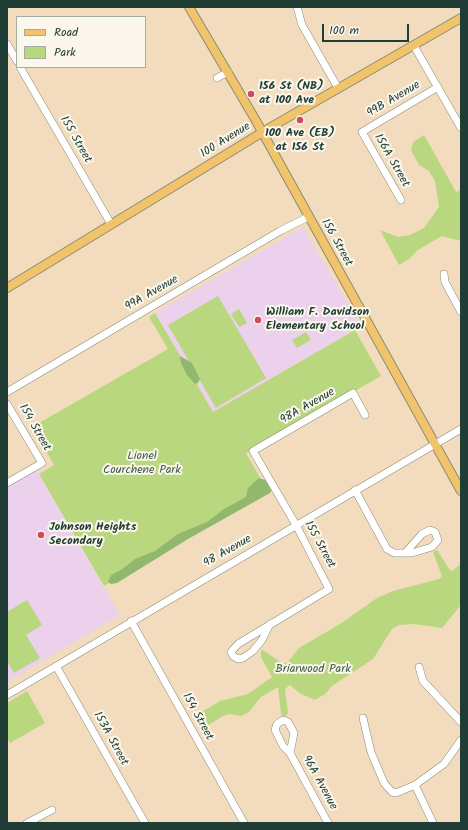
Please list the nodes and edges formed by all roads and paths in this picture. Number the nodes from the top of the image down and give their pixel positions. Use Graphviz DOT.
graph roads {
  1 [pos="190,7"];
  2 [pos="297,7"];
  3 [pos="461,18"];
  4 [pos="7,44"];
  5 [pos="414,46"];
  6 [pos="16,59"];
  7 [pos="21,68"];
  8 [pos="228,72"];
  9 [pos="217,78"];
  10 [pos="438,87"];
  11 [pos="338,88"];
  12 [pos="460,124"];
  13 [pos="362,132"];
  14 [pos="262,133"];
  15 [pos="401,200"];
  16 [pos="308,217"];
  17 [pos="111,224"];
  18 [pos="444,274"];
  19 [pos="7,288"];
  20 [pos="461,312"];
  21 [pos="7,392"];
  22 [pos="7,404"];
  23 [pos="365,415"];
  24 [pos="461,429"];
  25 [pos="434,443"];
  26 [pos="253,452"];
  27 [pos="7,483"];
  28 [pos="355,490"];
  29 [pos="461,491"];
  30 [pos="296,525"];
  31 [pos="405,553"];
  32 [pos="131,621"];
  33 [pos="270,624"];
  34 [pos="56,666"];
  35 [pos="418,667"];
  36 [pos="7,695"];
  37 [pos="363,718"];
  38 [pos="461,722"];
  39 [pos="461,740"];
  40 [pos="290,753"];
  41 [pos="415,785"];
  42 [pos="52,810"];
  43 [pos="434,821"];
  44 [pos="26,823"];
  45 [pos="145,823"];
  46 [pos="244,823"];
  47 [pos="328,823"];
  1 -- 8 [label="main road, 156 Street"];
  2 -- 11 [label="street"];
  3 -- 5 [label="main road, 100 Avenue"];
  4 -- 6 [label="street"];
  5 -- 10 [label="street"];
  5 -- 11 [label="main road, 100 Avenue"];
  7 -- 17 [label="street, 155 Street"];
  8 -- 9 [label="street"];
  8 -- 14 [label="main road, 156 Street"];
  10 -- 12 [label="street"];
  10 -- 13 [label="street, 99B Avenue"];
  11 -- 14 [label="main road, 100 Avenue"];
  13 -- 15 [label="street, 156A Street"];
  14 -- 16 [label="main road, 156 Street"];
  14 -- 17 [label="main road, 100 Avenue"];
  16 -- 21 [label="street, 99A Avenue"];
  16 -- 25 [label="main road, 156 Street"];
  17 -- 19 [label="main road, 100 Avenue"];
  18 -- 20 [label="street"];
  22 -- 27 [label="street, 154 Street"];
  23 -- 26 [label="street, 98A Avenue"];
  24 -- 25 [label="street, 98 Avenue"];
  25 -- 28 [label="street, 98 Avenue"];
  25 -- 29 [label="main road, 156 Street"];
  26 -- 30 [label="street, 155 Street"];
  28 -- 30 [label="street, 98 Avenue"];
  28 -- 31 [label="street"];
  30 -- 32 [label="street, 98 Avenue"];
  30 -- 33 [label="street, 155 Street"];
  32 -- 34 [label="street, 98 Avenue"];
  32 -- 46 [label="street, 154 Street"];
  33 -- 33 [label="street, 155 Street"];
  34 -- 36 [label="street, 98 Avenue"];
  34 -- 45 [label="street, 153A Street"];
  35 -- 38 [label="street"];
  37 -- 41 [label="street"];
  39 -- 41 [label="street"];
  40 -- 47 [label="street, 96A Avenue"];
  41 -- 43 [label="street"];
  42 -- 44 [label="street"];
}
